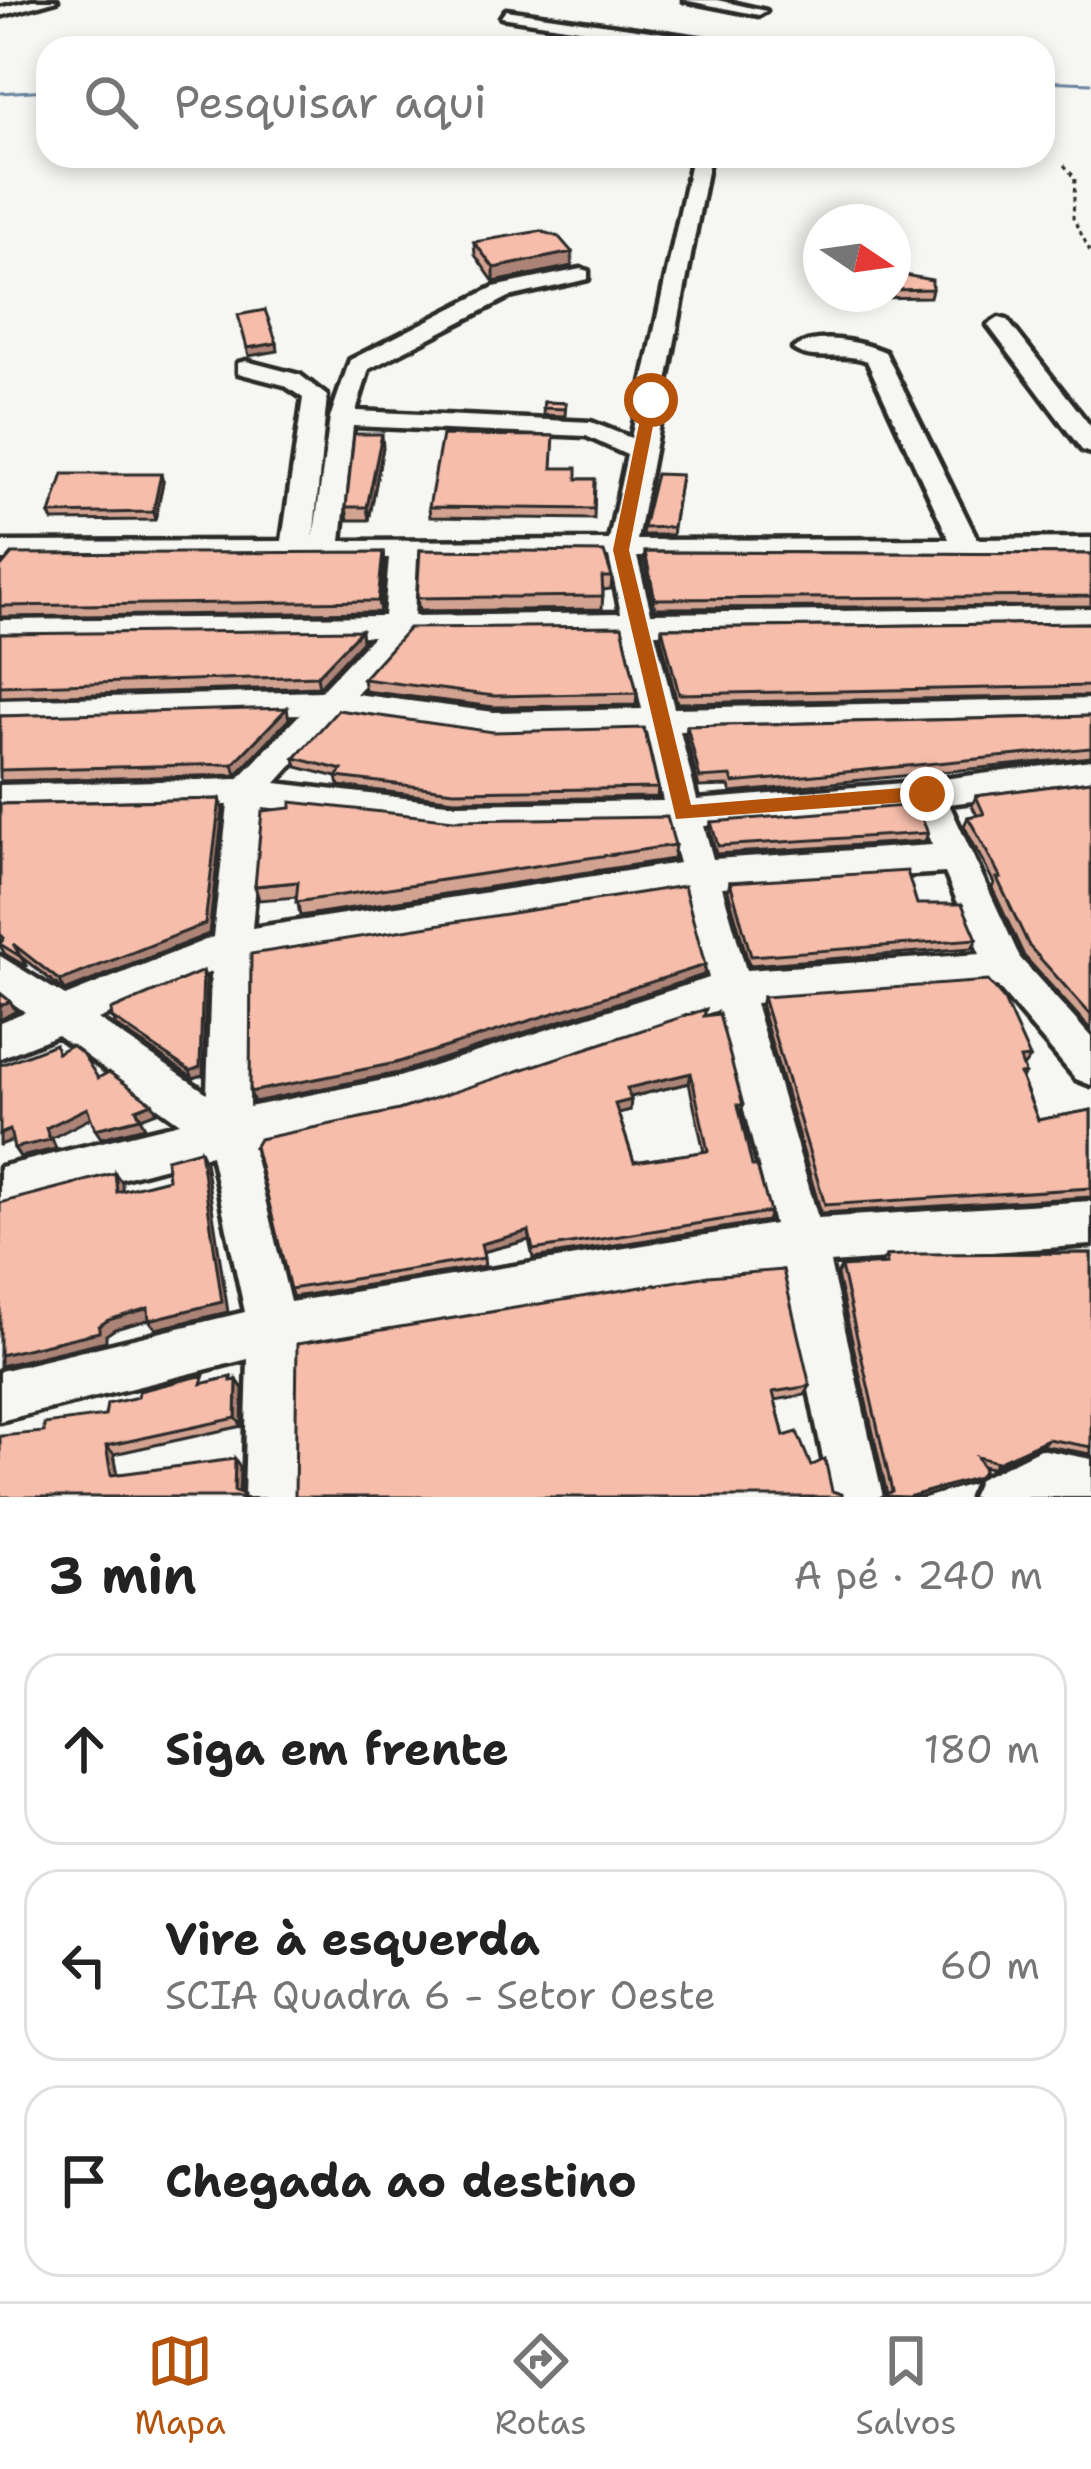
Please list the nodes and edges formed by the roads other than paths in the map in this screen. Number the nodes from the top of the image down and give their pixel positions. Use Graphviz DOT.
graph roads {
  1 [pos="50,0"];
  2 [pos="541,0"];
  3 [pos="691,0"];
  4 [pos="762,6"];
  5 [pos="0,13"];
  6 [pos="655,36"];
  7 [pos="743,36"];
  8 [pos="699,168"];
  9 [pos="581,275"];
  10 [pos="999,325"];
  11 [pos="804,350"];
  12 [pos="246,368"];
  13 [pos="651,400"];
  14 [pos="342,418"];
  15 [pos="590,429"];
  16 [pos="1091,445"];
  17 [pos="641,452"];
  18 [pos="1091,547"];
  19 [pos="295,548"];
  20 [pos="326,548"];
  21 [pos="404,548"];
  22 [pos="967,548"];
  23 [pos="621,550"];
  24 [pos="0,551"];
  25 [pos="1091,619"];
  26 [pos="637,624"];
  27 [pos="398,628"];
  28 [pos="0,630"];
  29 [pos="334,702"];
  30 [pos="1091,710"];
  31 [pos="0,711"];
  32 [pos="659,717"];
  33 [pos="1091,773"];
  34 [pos="247,792"];
  35 [pos="927,794"];
  36 [pos="4,797"];
  37 [pos="683,814"];
  38 [pos="955,858"];
  39 [pos="701,874"];
  40 [pos="231,947"];
  41 [pos="1006,969"];
  42 [pos="0,973"];
  43 [pos="733,988"];
  44 [pos="55,1014"];
  45 [pos="0,1040"];
  46 [pos="1087,1053"];
  47 [pos="226,1131"];
  48 [pos="0,1189"];
  49 [pos="1091,1223"];
  50 [pos="802,1242"];
  51 [pos="272,1329"];
  52 [pos="0,1396"];
  53 [pos="1091,1485"];
  54 [pos="270,1497"];
  55 [pos="857,1497"];
  56 [pos="997,1497"];
  1 -- 5 [label="street"];
  2 -- 6 [label="street"];
  3 -- 4 [label="street"];
  4 -- 7 [label="street"];
  8 -- 13 [label="street"];
  9 -- 14 [label="street"];
  10 -- 16 [label="street"];
  11 -- 22 [label="street"];
  12 -- 19 [label="street"];
  13 -- 15 [label="street"];
  13 -- 17 [label="street"];
  14 -- 15 [label="street"];
  14 -- 20 [label="street"];
  15 -- 17 [label="street"];
  17 -- 23 [label="street"];
  18 -- 22 [label="street"];
  19 -- 20 [label="street"];
  19 -- 24 [label="street"];
  20 -- 21 [label="street"];
  21 -- 23 [label="street"];
  21 -- 27 [label="street"];
  22 -- 23 [label="street"];
  23 -- 26 [label="street"];
  25 -- 26 [label="street"];
  26 -- 27 [label="street"];
  26 -- 32 [label="street"];
  27 -- 28 [label="street"];
  27 -- 29 [label="street"];
  29 -- 31 [label="street"];
  29 -- 32 [label="street"];
  29 -- 34 [label="street"];
  30 -- 32 [label="street"];
  32 -- 37 [label="street"];
  33 -- 35 [label="street"];
  34 -- 36 [label="street"];
  34 -- 37 [label="street"];
  34 -- 40 [label="street"];
  35 -- 37 [label="street"];
  35 -- 38 [label="street"];
  37 -- 39 [label="street"];
  38 -- 39 [label="street"];
  38 -- 41 [label="street"];
  39 -- 40 [label="street"];
  39 -- 43 [label="street"];
  40 -- 44 [label="street"];
  40 -- 47 [label="street"];
  41 -- 43 [label="street"];
  41 -- 46 [label="street"];
  42 -- 44 [label="street"];
  43 -- 47 [label="street"];
  43 -- 50 [label="street"];
  44 -- 45 [label="street"];
  44 -- 47 [label="street"];
  47 -- 48 [label="street"];
  47 -- 51 [label="street"];
  49 -- 50 [label="street"];
  50 -- 51 [label="street"];
  50 -- 55 [label="street"];
  51 -- 52 [label="street"];
  51 -- 54 [label="street"];
  53 -- 56 [label="street"];
}
